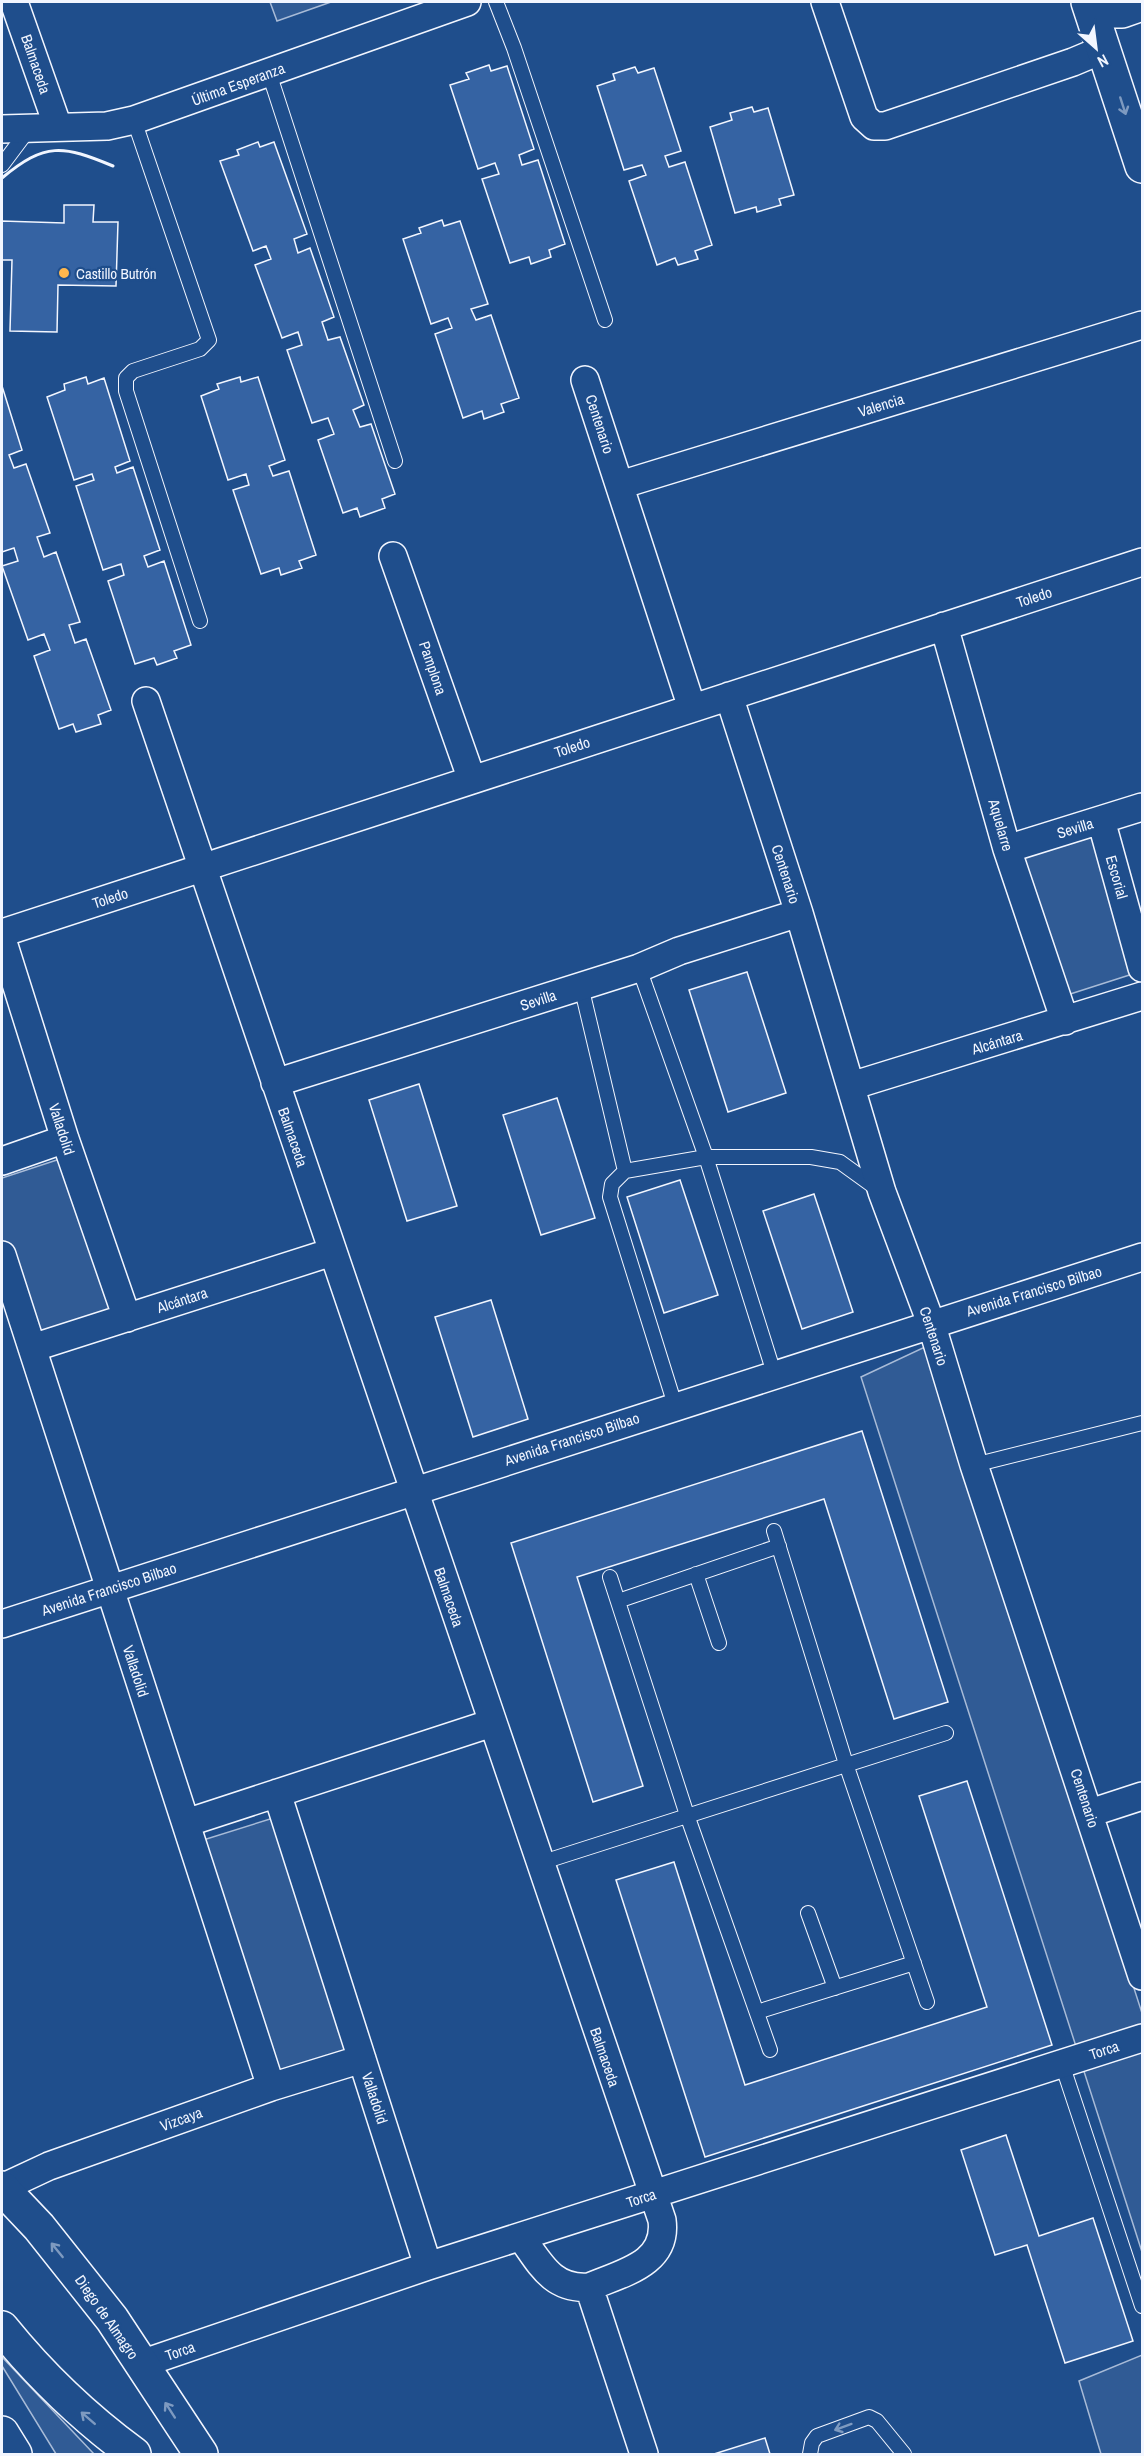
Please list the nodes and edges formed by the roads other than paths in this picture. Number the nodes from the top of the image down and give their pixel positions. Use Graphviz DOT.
graph roads {
  1 [pos="14,2"];
  2 [pos="466,2"];
  3 [pos="496,2"];
  4 [pos="825,2"];
  5 [pos="1143,4"];
  6 [pos="1090,6"];
  7 [pos="1104,49"];
  8 [pos="269,73"];
  9 [pos="134,120"];
  10 [pos="30,128"];
  11 [pos="58,128"];
  12 [pos="2,129"];
  13 [pos="2,165"];
  14 [pos="1143,166"];
  15 [pos="605,320"];
  16 [pos="1143,325"];
  17 [pos="585,380"];
  18 [pos="395,461"];
  19 [pos="620,485"];
  20 [pos="393,555"];
  21 [pos="1143,562"];
  22 [pos="200,621"];
  23 [pos="944,626"];
  24 [pos="729,696"];
  25 [pos="146,701"];
  26 [pos="692,708"];
  27 [pos="472,780"];
  28 [pos="1143,807"];
  29 [pos="1101,820"];
  30 [pos="1007,849"];
  31 [pos="202,868"];
  32 [pos="799,914"];
  33 [pos="2,933"];
  34 [pos="2,939"];
  35 [pos="639,968"];
  36 [pos="1143,968"];
  37 [pos="581,986"];
  38 [pos="1143,996"];
  39 [pos="1065,1021"];
  40 [pos="275,1083"];
  41 [pos="851,1086"];
  42 [pos="65,1139"];
  43 [pos="706,1157"];
  44 [pos="2,1161"];
  45 [pos="625,1171"];
  46 [pos="882,1192"];
  47 [pos="332,1252"];
  48 [pos="2,1255"];
  49 [pos="1143,1257"];
  50 [pos="127,1318"];
  51 [pos="931,1323"];
  52 [pos="32,1348"];
  53 [pos="774,1373"];
  54 [pos="675,1405"];
  55 [pos="1143,1423"];
  56 [pos="974,1465"];
  57 [pos="413,1490"];
  58 [pos="774,1531"];
  59 [pos="779,1546"];
  60 [pos="696,1574"];
  61 [pos="610,1578"];
  62 [pos="110,1589"];
  63 [pos="618,1601"];
  64 [pos="2,1624"];
  65 [pos="719,1643"];
  66 [pos="492,1723"];
  67 [pos="946,1733"];
  68 [pos="846,1764"];
  69 [pos="277,1793"];
  70 [pos="1143,1796"];
  71 [pos="1090,1813"];
  72 [pos="687,1815"];
  73 [pos="186,1823"];
  74 [pos="540,1863"];
  75 [pos="808,1913"];
  76 [pos="914,1963"];
  77 [pos="1143,1976"];
  78 [pos="835,1988"];
  79 [pos="927,2002"];
  80 [pos="757,2012"];
  81 [pos="1143,2037"];
  82 [pos="770,2050"];
  83 [pos="362,2059"];
  84 [pos="1062,2064"];
  85 [pos="271,2086"];
  86 [pos="2,2187"];
  87 [pos="652,2195"];
  88 [pos="521,2237"];
  89 [pos="428,2266"];
  90 [pos="589,2287"];
  91 [pos="1143,2306"];
  92 [pos="2,2328"];
  93 [pos="141,2364"];
  94 [pos="2,2433"];
  95 [pos="15,2454"];
  96 [pos="134,2454"];
  97 [pos="201,2454"];
  98 [pos="644,2454"];
  99 [pos="810,2454"];
  100 [pos="904,2454"];
  1 -- 11 [label="street, Balmaceda"];
  2 -- 8 [label="street, Última Esperanza"];
  3 -- 15 [label="lane"];
  4 -- 7 [label="street"];
  5 -- 6 [label="main road"];
  6 -- 7 [label="main road"];
  7 -- 14 [label="main road, one-way"];
  8 -- 9 [label="street, Última Esperanza"];
  8 -- 18 [label="lane"];
  9 -- 11 [label="street, Última Esperanza"];
  9 -- 22 [label="lane"];
  10 -- 11 [label="street, Última Esperanza"];
  10 -- 12 [label="street, Última Esperanza"];
  10 -- 13 [label="lane"];
  16 -- 19 [label="street, Valencia"];
  17 -- 19 [label="street, Centenario"];
  19 -- 26 [label="street, Centenario"];
  20 -- 27 [label="street, Pamplona"];
  21 -- 23 [label="street, Toledo"];
  23 -- 24 [label="street, Toledo"];
  23 -- 30 [label="street, Aquelarre"];
  24 -- 26 [label="street, Toledo"];
  24 -- 32 [label="street, Centenario"];
  25 -- 31 [label="street, Balmaceda"];
  26 -- 27 [label="street, Toledo"];
  27 -- 31 [label="street, Toledo"];
  28 -- 29 [label="street, Sevilla"];
  29 -- 30 [label="street, Sevilla"];
  29 -- 36 [label="street, Escorial"];
  30 -- 39 [label="street, Aquelarre"];
  31 -- 33 [label="street, Toledo"];
  31 -- 40 [label="street, Balmaceda"];
  32 -- 35 [label="street, Sevilla"];
  32 -- 41 [label="street, Centenario"];
  34 -- 42 [label="street, Valladolid"];
  35 -- 37 [label="street, Sevilla"];
  35 -- 43 [label="lane"];
  37 -- 40 [label="street, Sevilla"];
  37 -- 45 [label="lane"];
  38 -- 39 [label="street, Alcántara"];
  39 -- 41 [label="street, Alcántara"];
  40 -- 47 [label="street, Balmaceda"];
  41 -- 46 [label="street, Centenario"];
  42 -- 44 [label="street"];
  42 -- 50 [label="street, Valladolid"];
  43 -- 45 [label="lane"];
  43 -- 46 [label="lane"];
  43 -- 53 [label="lane"];
  45 -- 54 [label="lane"];
  46 -- 51 [label="street, Centenario"];
  47 -- 50 [label="street, Alcántara"];
  47 -- 57 [label="street, Balmaceda"];
  48 -- 52 [label="street, Valladolid"];
  49 -- 51 [label="street, Avenida Francisco Bilbao"];
  50 -- 52 [label="street, Alcántara"];
  51 -- 53 [label="street, Avenida Francisco Bilbao"];
  51 -- 56 [label="street, Centenario"];
  52 -- 62 [label="street, Valladolid"];
  53 -- 54 [label="street, Avenida Francisco Bilbao"];
  54 -- 57 [label="street, Avenida Francisco Bilbao"];
  55 -- 56 [label="lane"];
  56 -- 71 [label="street, Centenario"];
  57 -- 62 [label="street, Avenida Francisco Bilbao"];
  57 -- 66 [label="street, Balmaceda"];
  58 -- 59 [label="lane"];
  59 -- 60 [label="lane"];
  59 -- 68 [label="lane"];
  60 -- 63 [label="lane"];
  60 -- 65 [label="lane"];
  61 -- 63 [label="lane"];
  62 -- 64 [label="street, Avenida Francisco Bilbao"];
  62 -- 73 [label="street, Valladolid"];
  63 -- 72 [label="lane"];
  66 -- 69 [label="street"];
  66 -- 74 [label="street, Balmaceda"];
  67 -- 68 [label="lane"];
  68 -- 72 [label="lane"];
  68 -- 76 [label="lane"];
  69 -- 73 [label="street"];
  69 -- 83 [label="street, Valladolid"];
  70 -- 71 [label="street"];
  71 -- 77 [label="street, Centenario"];
  72 -- 74 [label="lane"];
  72 -- 80 [label="lane"];
  73 -- 85 [label="street, Valladolid"];
  74 -- 87 [label="street, Balmaceda"];
  75 -- 78 [label="lane"];
  76 -- 78 [label="lane"];
  76 -- 79 [label="lane"];
  78 -- 80 [label="lane"];
  80 -- 82 [label="lane"];
  81 -- 84 [label="street, Torca"];
  83 -- 85 [label="street, Vizcaya"];
  83 -- 89 [label="street, Valladolid"];
  84 -- 87 [label="street, Torca"];
  84 -- 91 [label="lane"];
  85 -- 86 [label="street, Vizcaya"];
  93 -- 86 [label="main road, Diego de Almagro, one-way"];
  87 -- 88 [label="street, Torca"];
  87 -- 90 [label="street, Balmaceda"];
  88 -- 89 [label="street, Torca"];
  88 -- 90 [label="street"];
  89 -- 93 [label="street, Torca"];
  90 -- 98 [label="street"];
  96 -- 92 [label="main road, one-way"];
  97 -- 93 [label="main road, Diego de Almagro, one-way"];
  94 -- 95 [label="main road"];
  100 -- 99 [label="lane, one-way"];
}
